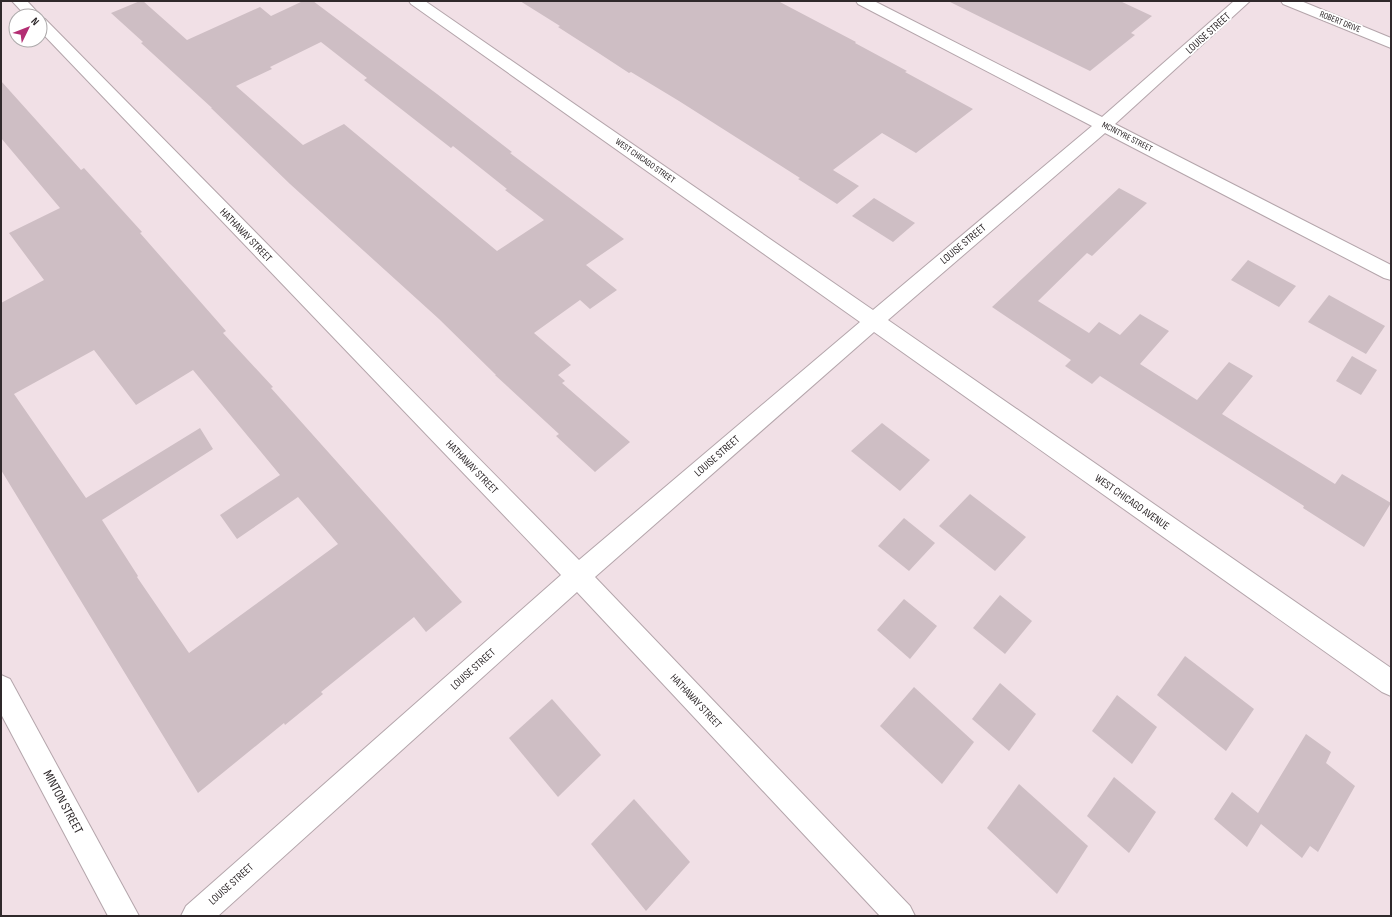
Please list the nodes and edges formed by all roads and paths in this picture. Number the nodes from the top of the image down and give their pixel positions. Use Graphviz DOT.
graph roads {
  1 [pos="416,1"];
  2 [pos="863,1"];
  3 [pos="1244,1"];
  4 [pos="1288,1"];
  5 [pos="48,30"];
  6 [pos="1391,43"];
  7 [pos="1103,125"];
  8 [pos="1391,273"];
  9 [pos="873,321"];
  10 [pos="578,576"];
  11 [pos="1391,683"];
  12 [pos="1,688"];
  13 [pos="124,916"];
  14 [pos="196,916"];
  15 [pos="900,916"];
  1 -- 9 [label="street, WEST CHICAGO STREET"];
  2 -- 7 [label="street, MCINTYRE STREET"];
  3 -- 7 [label="street, LOUISE STREET"];
  4 -- 6 [label="street, ROBERT DRIVE"];
  5 -- 10 [label="street, HATHAWAY STREET"];
  7 -- 8 [label="street, MCINTYRE STREET"];
  7 -- 9 [label="street, LOUISE STREET"];
  9 -- 10 [label="street, LOUISE STREET"];
  9 -- 11 [label="street, WEST CHICAGO AVENUE"];
  10 -- 14 [label="street, LOUISE STREET"];
  10 -- 15 [label="street, HATHAWAY STREET"];
  12 -- 13 [label="street, MINTON STREET"];
}
